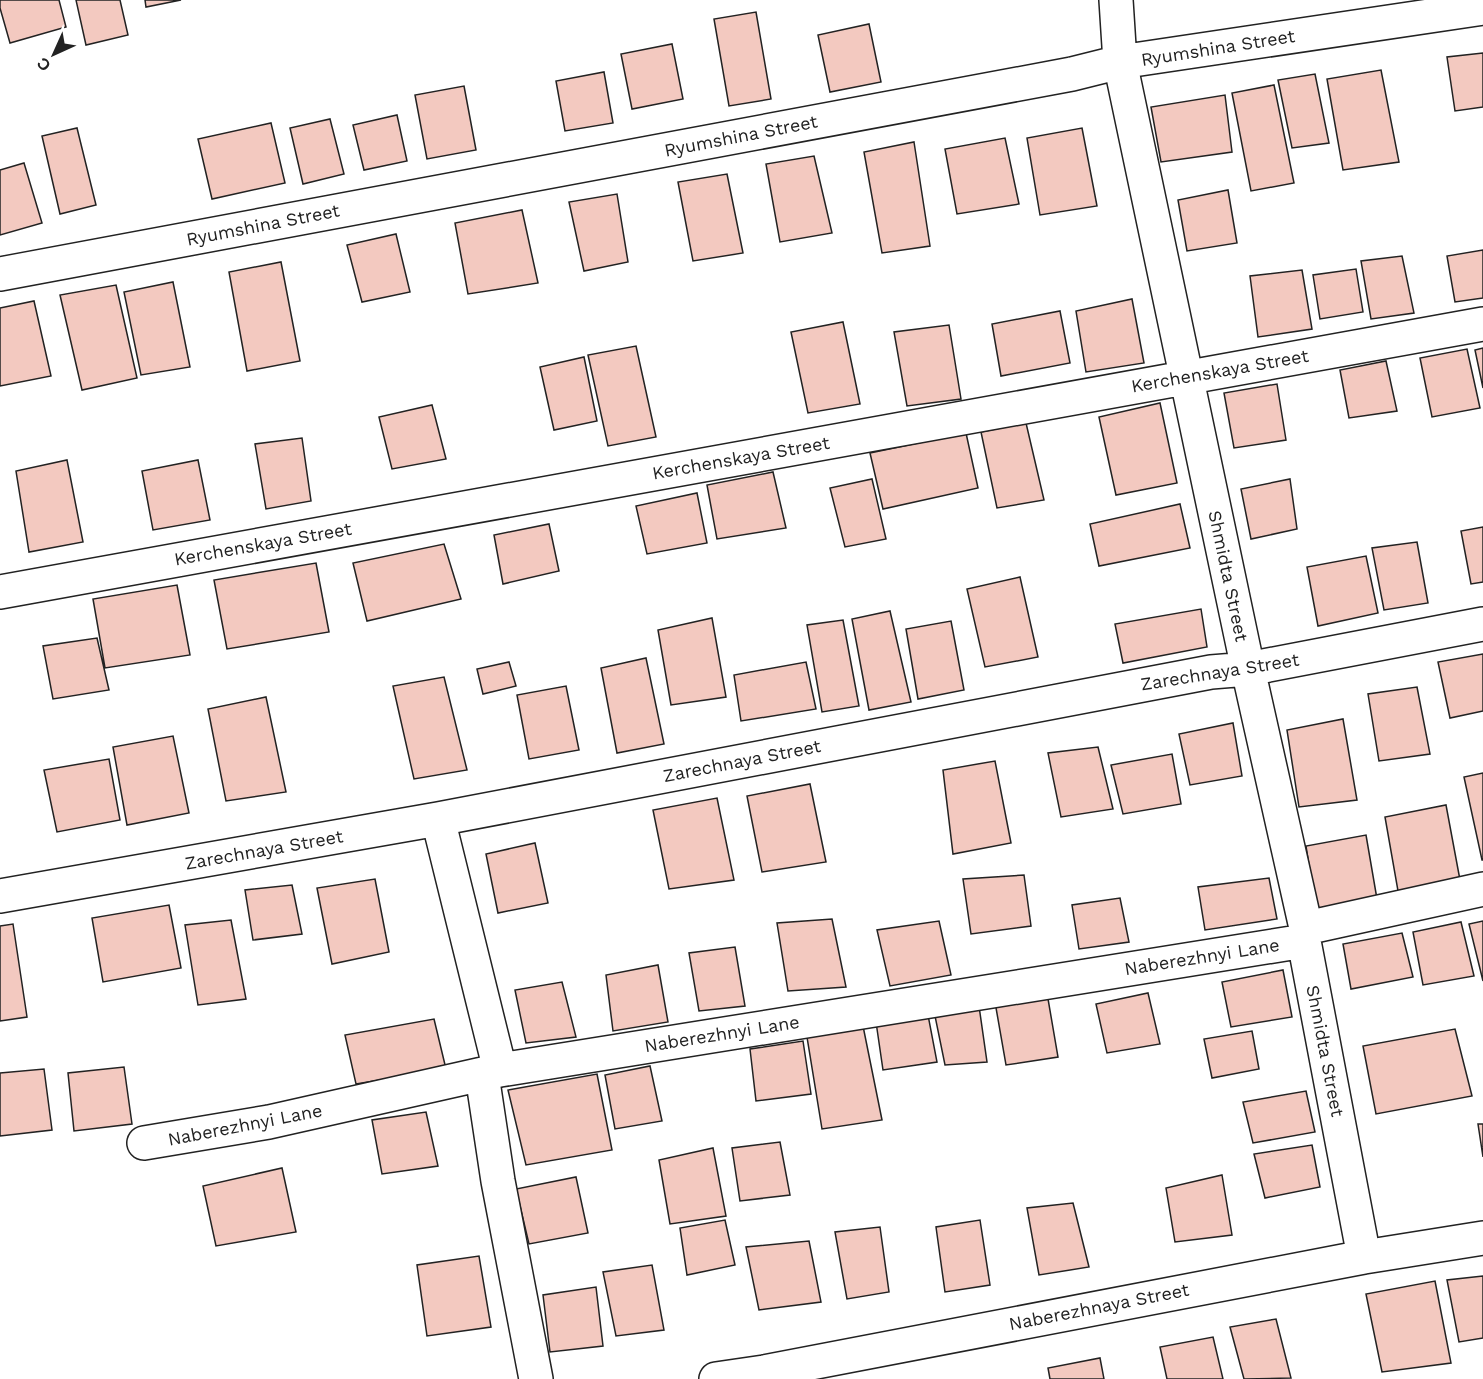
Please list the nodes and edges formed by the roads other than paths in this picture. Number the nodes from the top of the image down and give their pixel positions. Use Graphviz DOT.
graph roads {
  1 [pos="1116,0"];
  2 [pos="1483,8"];
  3 [pos="1120,63"];
  4 [pos="0,274"];
  5 [pos="1483,324"];
  6 [pos="1186,377"];
  7 [pos="0,592"];
  8 [pos="1483,624"];
  9 [pos="1248,669"];
  10 [pos="438,819"];
  11 [pos="1483,889"];
  12 [pos="0,896"];
  13 [pos="1305,934"];
  14 [pos="491,1073"];
  15 [pos="144,1143"];
  16 [pos="1483,1238"];
  17 [pos="1364,1257"];
  18 [pos="536,1379"];
  19 [pos="716,1379"];
  1 -- 3 [label="street, Shmidta Street"];
  2 -- 3 [label="street, Ryumshina Street"];
  3 -- 4 [label="street, Ryumshina Street"];
  3 -- 6 [label="street, Shmidta Street"];
  5 -- 6 [label="street, Kerchenskaya Street"];
  6 -- 7 [label="street, Kerchenskaya Street"];
  6 -- 9 [label="street, Shmidta Street"];
  8 -- 9 [label="street, Zarechnaya Street"];
  9 -- 10 [label="street, Zarechnaya Street"];
  9 -- 13 [label="street, Shmidta Street"];
  10 -- 12 [label="street, Zarechnaya Street"];
  10 -- 14 [label="street"];
  11 -- 13 [label="street, Naberezhnyi Lane"];
  13 -- 14 [label="street, Naberezhnyi Lane"];
  13 -- 17 [label="street, Shmidta Street"];
  14 -- 15 [label="street, Naberezhnyi Lane"];
  14 -- 18 [label="street"];
  16 -- 17 [label="street, Naberezhnaya Street"];
  17 -- 19 [label="street, Naberezhnaya Street"];
}
